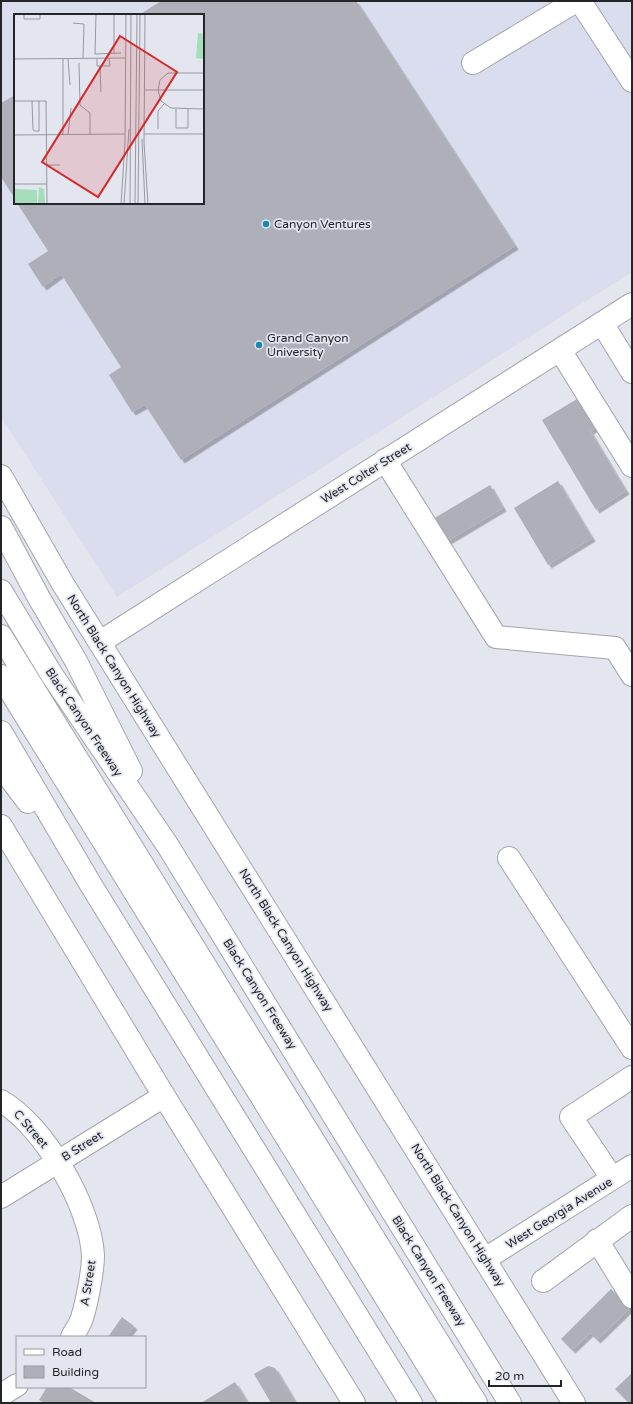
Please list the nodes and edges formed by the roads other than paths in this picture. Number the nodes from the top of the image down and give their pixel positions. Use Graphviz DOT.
graph roads {
  1 [pos="576,1"];
  2 [pos="580,1"];
  3 [pos="473,63"];
  4 [pos="632,80"];
  5 [pos="632,304"];
  6 [pos="602,323"];
  7 [pos="560,350"];
  8 [pos="632,372"];
  9 [pos="386,460"];
  10 [pos="632,466"];
  11 [pos="1,476"];
  12 [pos="1,527"];
  13 [pos="1,591"];
  14 [pos="1,636"];
  15 [pos="100,642"];
  16 [pos="632,675"];
  17 [pos="1,676"];
  18 [pos="1,732"];
  19 [pos="1,766"];
  20 [pos="1,826"];
  21 [pos="168,846"];
  22 [pos="509,858"];
  23 [pos="91,885"];
  24 [pos="632,1048"];
  25 [pos="632,1077"];
  26 [pos="164,1096"];
  27 [pos="1,1101"];
  28 [pos="59,1161"];
  29 [pos="632,1166"];
  30 [pos="612,1178"];
  31 [pos="1,1197"];
  32 [pos="632,1216"];
  33 [pos="597,1240"];
  34 [pos="485,1259"];
  35 [pos="543,1281"];
  36 [pos="632,1297"];
  37 [pos="73,1336"];
  38 [pos="16,1386"];
  39 [pos="1,1395"];
  40 [pos="354,1403"];
  41 [pos="411,1403"];
  42 [pos="451,1403"];
  43 [pos="476,1403"];
  44 [pos="510,1403"];
  45 [pos="574,1403"];
  1 -- 3 [label="main road"];
  2 -- 4 [label="main road"];
  5 -- 6 [label="main road, West Colter Street"];
  6 -- 7 [label="main road, West Colter Street"];
  6 -- 8 [label="main road"];
  7 -- 9 [label="main road, West Colter Street"];
  7 -- 10 [label="main road"];
  9 -- 15 [label="main road, West Colter Street"];
  9 -- 16 [label="main road"];
  11 -- 15 [label="main road, North Black Canyon Highway"];
  12 -- 21 [label="main road"];
  13 -- 21 [label="main road, Black Canyon Freeway"];
  14 -- 43 [label="main road"];
  15 -- 34 [label="main road, North Black Canyon Highway"];
  17 -- 42 [label="main road"];
  18 -- 23 [label="main road"];
  19 -- 23 [label="main road"];
  20 -- 26 [label="main road"];
  21 -- 44 [label="main road, Black Canyon Freeway"];
  22 -- 24 [label="main road"];
  23 -- 41 [label="main road"];
  25 -- 30 [label="main road"];
  26 -- 28 [label="main road, B Street"];
  26 -- 40 [label="main road"];
  27 -- 28 [label="main road, C Street"];
  28 -- 31 [label="main road, B Street"];
  28 -- 37 [label="main road, A Street"];
  29 -- 30 [label="main road, West Georgia Avenue"];
  30 -- 34 [label="main road, West Georgia Avenue"];
  32 -- 33 [label="main road"];
  33 -- 35 [label="main road"];
  33 -- 36 [label="main road"];
  34 -- 45 [label="main road, North Black Canyon Highway"];
  38 -- 39 [label="main road"];
}
